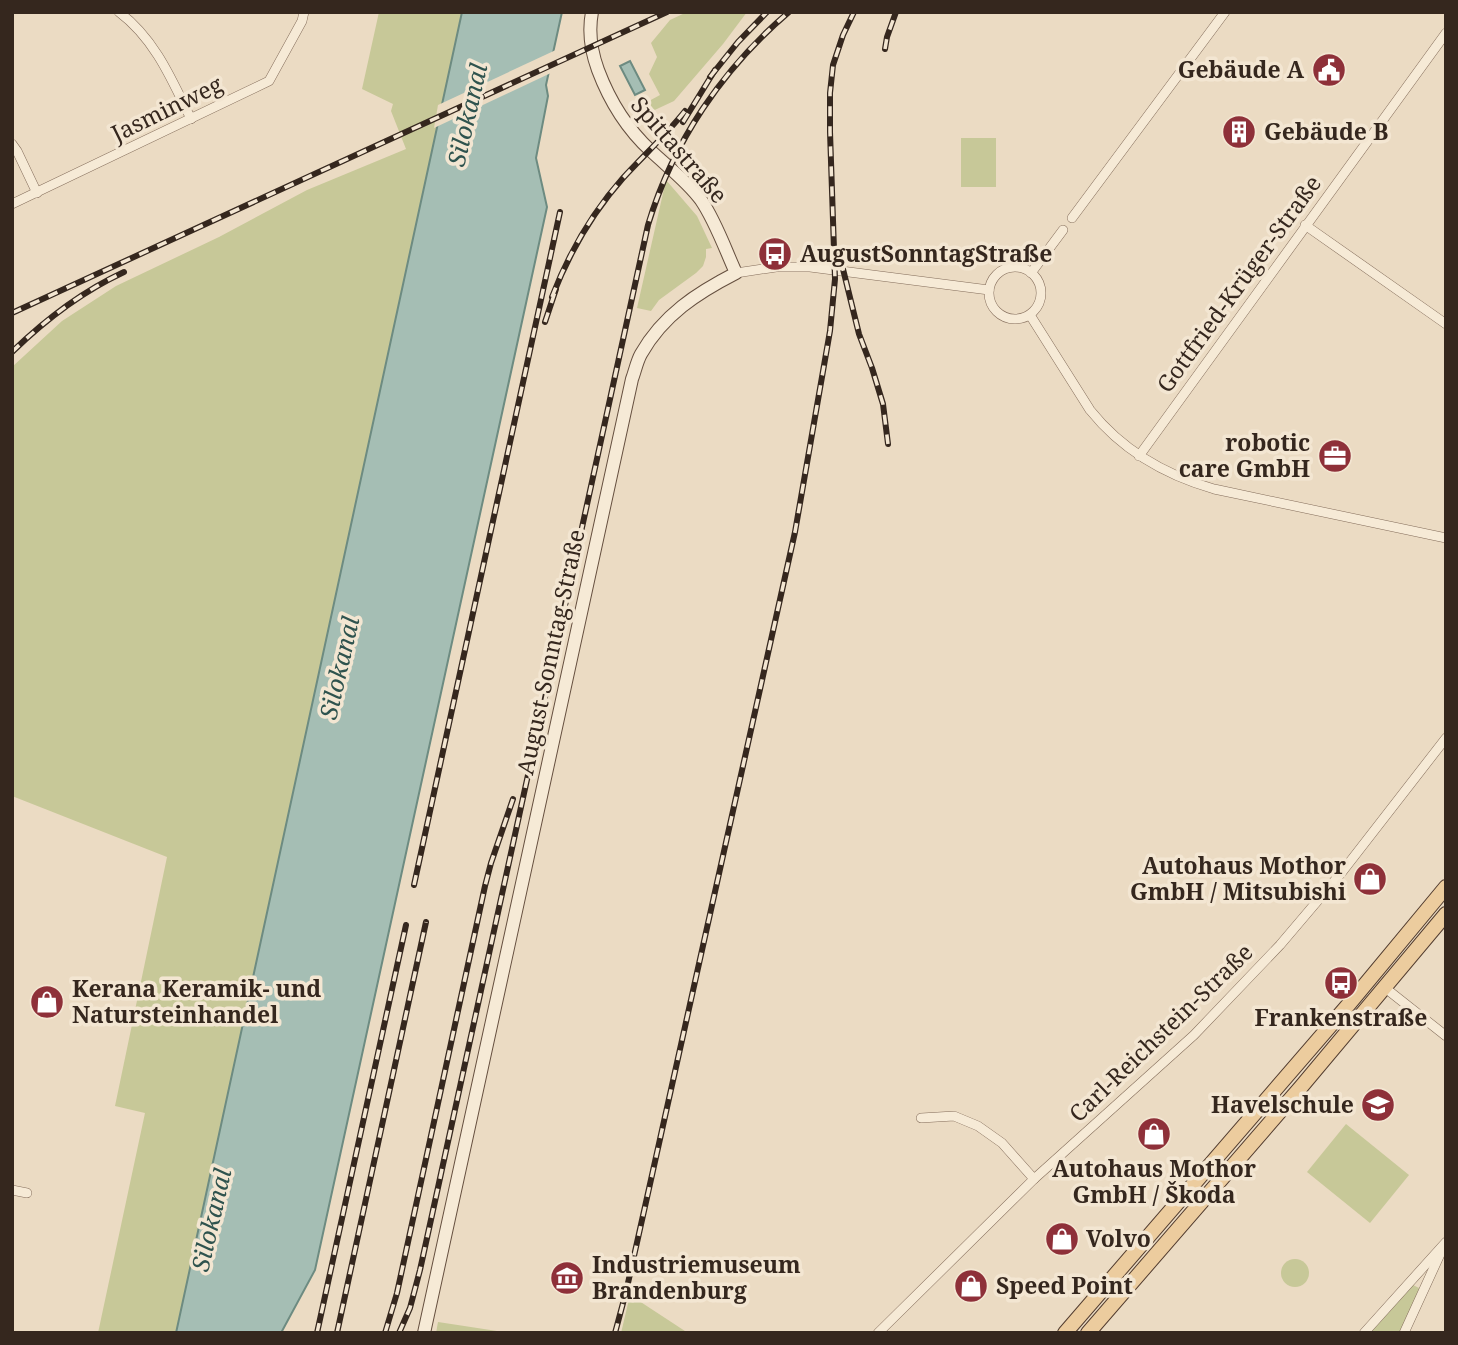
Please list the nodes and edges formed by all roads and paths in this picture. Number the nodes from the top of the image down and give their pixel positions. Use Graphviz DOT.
graph roads {
  1 [pos="119,12"];
  2 [pos="304,12"];
  3 [pos="592,12"];
  4 [pos="1225,12"];
  5 [pos="1446,33"];
  6 [pos="191,119"];
  7 [pos="12,144"];
  8 [pos="37,193"];
  9 [pos="12,204"];
  10 [pos="1072,218"];
  11 [pos="1305,225"];
  12 [pos="1063,230"];
  13 [pos="736,273"];
  14 [pos="1031,273"];
  15 [pos="989,290"];
  16 [pos="1030,315"];
  17 [pos="1446,324"];
  18 [pos="1139,456"];
  19 [pos="1446,538"];
  20 [pos="1446,738"];
  21 [pos="1446,887"];
  22 [pos="1446,914"];
  23 [pos="1384,987"];
  24 [pos="1446,1036"];
  25 [pos="921,1118"];
  26 [pos="1034,1179"];
  27 [pos="12,1190"];
  28 [pos="27,1193"];
  29 [pos="1446,1242"];
  30 [pos="424,1333"];
  31 [pos="878,1333"];
  32 [pos="1065,1333"];
  33 [pos="1088,1333"];
  34 [pos="1364,1333"];
  35 [pos="1404,1333"];
  1 -- 6 [label="street"];
  2 -- 6 [label="street, Jasminweg"];
  3 -- 13 [label="street, Spittastraße"];
  4 -- 10 [label="street"];
  5 -- 11 [label="street, Gottfried-Krüger-Straße"];
  6 -- 8 [label="street, Jasminweg"];
  7 -- 8 [label="street"];
  8 -- 9 [label="street, Jasminweg"];
  11 -- 17 [label="street"];
  11 -- 18 [label="street, Gottfried-Krüger-Straße"];
  12 -- 14 [label="street"];
  13 -- 15 [label="street, August-Sonntag-Straße"];
  13 -- 30 [label="street, August-Sonntag-Straße"];
  14 -- 15 [label="street"];
  14 -- 16 [label="street"];
  15 -- 16 [label="street"];
  16 -- 18 [label="street"];
  18 -- 19 [label="street"];
  20 -- 26 [label="street, Carl-Reichstein-Straße"];
  21 -- 32 [label="main road"];
  22 -- 23 [label="main road"];
  23 -- 24 [label="street"];
  23 -- 33 [label="main road"];
  25 -- 26 [label="street"];
  26 -- 31 [label="street, Carl-Reichstein-Straße"];
  27 -- 28 [label="street"];
  29 -- 34 [label="street"];
  29 -- 35 [label="street"];
}
